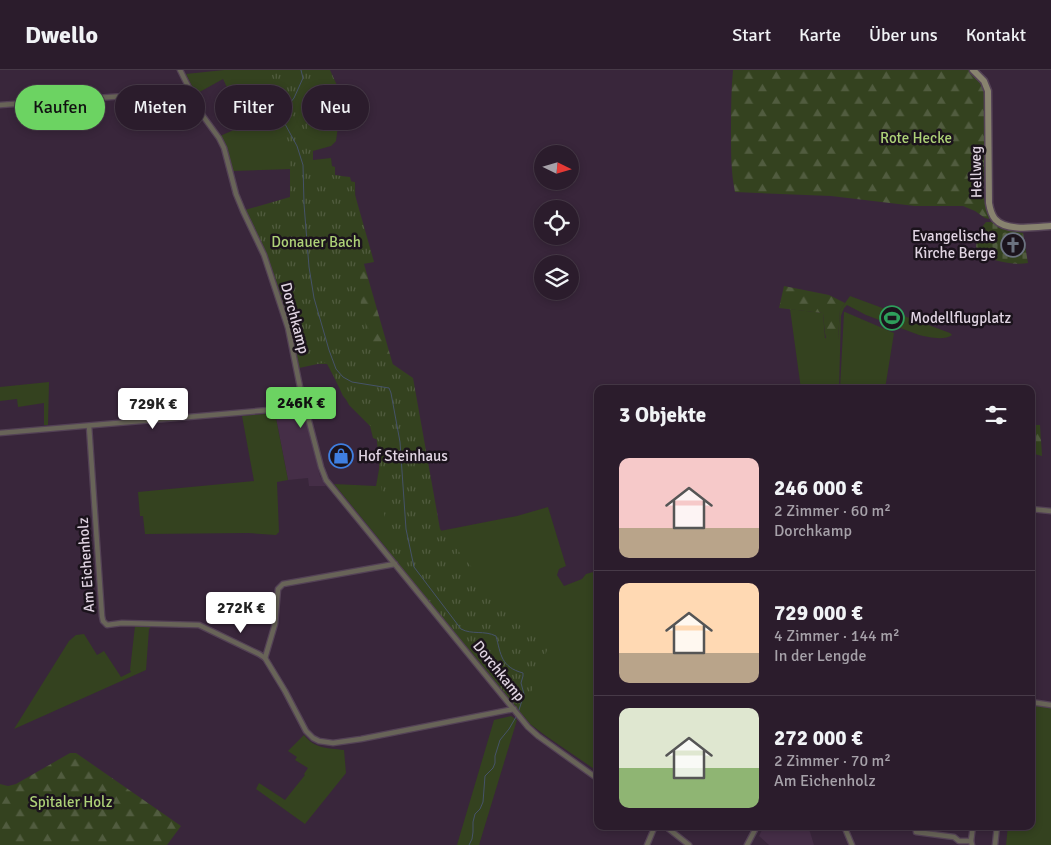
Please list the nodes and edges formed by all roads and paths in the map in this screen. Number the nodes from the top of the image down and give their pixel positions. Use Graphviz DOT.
graph roads {
  1 [pos="180,70"];
  2 [pos="973,70"];
  3 [pos="188,85"];
  4 [pos="115,97"];
  5 [pos="0,105"];
  6 [pos="205,119"];
  7 [pos="1051,226"];
  8 [pos="305,407"];
  9 [pos="88,426"];
  10 [pos="0,433"];
  11 [pos="1035,509"];
  12 [pos="1051,511"];
  13 [pos="395,564"];
  14 [pos="265,658"];
  15 [pos="1035,703"];
  16 [pos="1051,705"];
  17 [pos="516,713"];
  18 [pos="594,776"];
  19 [pos="654,830"];
  20 [pos="670,830"];
  21 [pos="755,830"];
  22 [pos="846,830"];
  23 [pos="916,830"];
  24 [pos="973,830"];
  25 [pos="997,830"];
  26 [pos="958,843"];
  27 [pos="972,843"];
  28 [pos="648,845"];
  29 [pos="689,845"];
  30 [pos="747,845"];
  31 [pos="852,845"];
  32 [pos="995,845"];
  1 -- 3 [label="street, Dorchkamp"];
  2 -- 7 [label="street, Hellweg"];
  4 -- 5 [label="street"];
  6 -- 8 [label="street, Dorchkamp"];
  8 -- 9 [label="street"];
  8 -- 13 [label="street, Dorchkamp"];
  9 -- 10 [label="street"];
  9 -- 14 [label="street, Am Eichenholz"];
  11 -- 12 [label="street"];
  13 -- 14 [label="street"];
  13 -- 17 [label="street, Dorchkamp"];
  14 -- 17 [label="street"];
  15 -- 16 [label="street"];
  17 -- 18 [label="street, Dorchkamp"];
  19 -- 28 [label="street"];
  20 -- 29 [label="street"];
  21 -- 30 [label="street"];
  22 -- 31 [label="street"];
  23 -- 26 [label="street"];
  24 -- 27 [label="street"];
  25 -- 32 [label="street"];
  26 -- 27 [label="street"];
}
